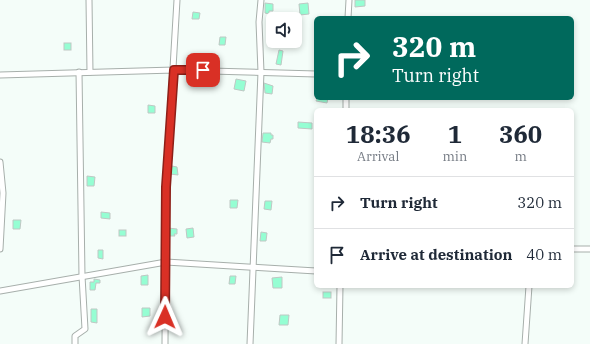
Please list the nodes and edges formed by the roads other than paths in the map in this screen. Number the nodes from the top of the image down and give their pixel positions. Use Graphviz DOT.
graph roads {
  1 [pos="90,0"];
  2 [pos="177,0"];
  3 [pos="260,0"];
  4 [pos="348,0"];
  5 [pos="348,16"];
  6 [pos="174,70"];
  7 [pos="79,72"];
  8 [pos="90,72"];
  9 [pos="261,72"];
  10 [pos="314,74"];
  11 [pos="0,75"];
  12 [pos="0,162"];
  13 [pos="2,193"];
  14 [pos="574,248"];
  15 [pos="0,249"];
  16 [pos="590,249"];
  17 [pos="166,262"];
  18 [pos="254,268"];
  19 [pos="314,271"];
  20 [pos="82,276"];
  21 [pos="340,288"];
  22 [pos="529,288"];
  23 [pos="0,291"];
  24 [pos="75,344"];
  25 [pos="164,344"];
  26 [pos="250,344"];
  27 [pos="339,344"];
  28 [pos="525,344"];
  1 -- 8 [label="street"];
  2 -- 6 [label="street"];
  3 -- 9 [label="street"];
  4 -- 5 [label="street"];
  6 -- 8 [label="street"];
  6 -- 9 [label="street"];
  6 -- 17 [label="street"];
  7 -- 8 [label="street"];
  7 -- 11 [label="street"];
  7 -- 20 [label="street"];
  9 -- 10 [label="street"];
  9 -- 18 [label="street"];
  12 -- 13 [label="street"];
  13 -- 15 [label="street"];
  14 -- 16 [label="street"];
  17 -- 18 [label="street"];
  17 -- 20 [label="street"];
  17 -- 25 [label="street"];
  18 -- 19 [label="street"];
  18 -- 26 [label="street"];
  20 -- 23 [label="street"];
  20 -- 24 [label="street"];
  21 -- 27 [label="street"];
  22 -- 28 [label="street"];
}
